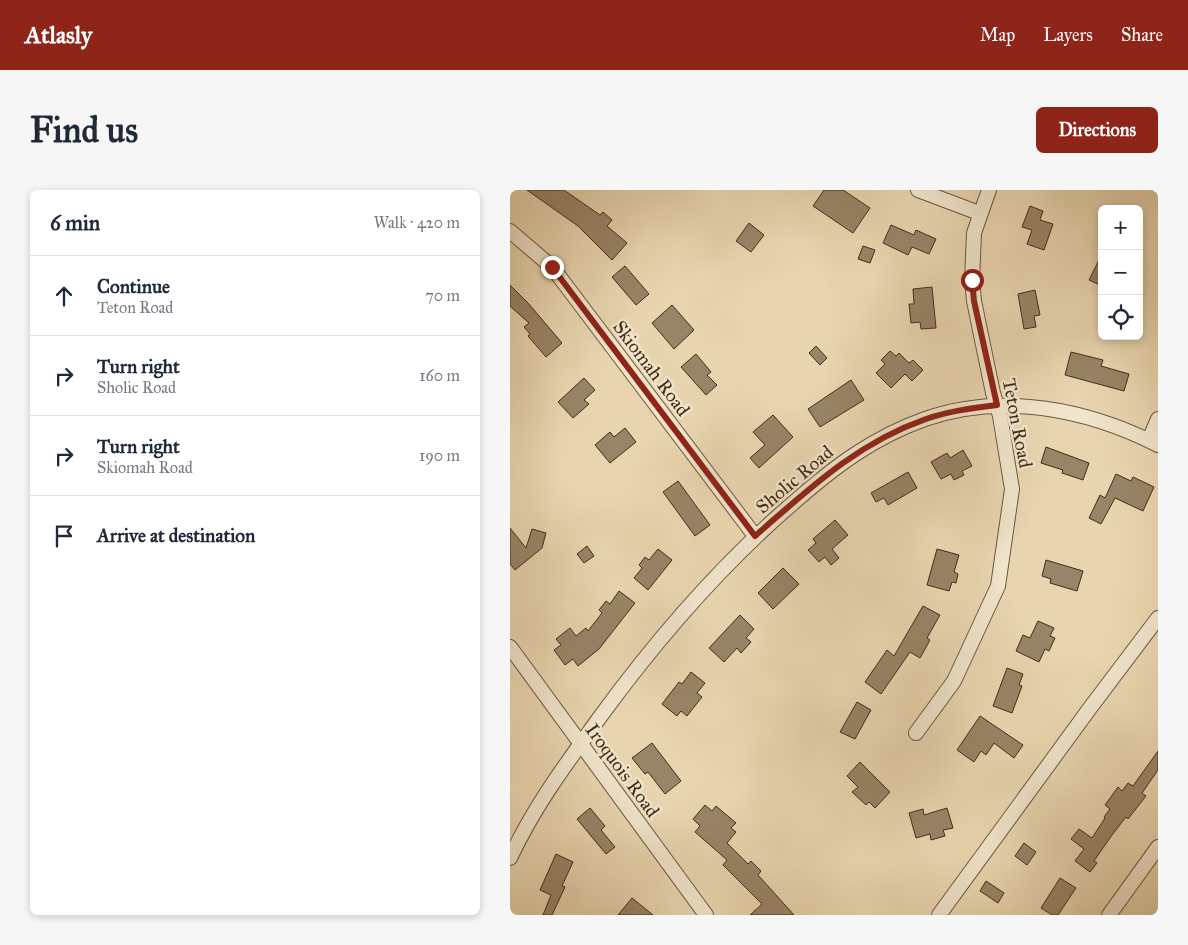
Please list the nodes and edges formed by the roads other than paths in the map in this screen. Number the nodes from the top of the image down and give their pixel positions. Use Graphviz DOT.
graph roads {
  1 [pos="918,190"];
  2 [pos="988,190"];
  3 [pos="980,214"];
  4 [pos="510,231"];
  5 [pos="997,405"];
  6 [pos="1158,419"];
  7 [pos="1153,442"];
  8 [pos="755,536"];
  9 [pos="1158,618"];
  10 [pos="510,647"];
  11 [pos="916,733"];
  12 [pos="581,744"];
  13 [pos="1158,848"];
  14 [pos="510,858"];
  15 [pos="706,915"];
  16 [pos="939,915"];
  17 [pos="1109,915"];
  1 -- 3 [label="street"];
  2 -- 3 [label="street, Teton Road"];
  3 -- 5 [label="street, Teton Road"];
  4 -- 8 [label="street, Skiomah Road"];
  5 -- 7 [label="street, Sholic Road"];
  5 -- 8 [label="street, Sholic Road"];
  5 -- 11 [label="street, Teton Road"];
  6 -- 7 [label="street"];
  8 -- 12 [label="street, Sholic Road"];
  9 -- 16 [label="street"];
  10 -- 12 [label="street, Iroquois Road"];
  12 -- 14 [label="street, Sholic Road"];
  12 -- 15 [label="street, Iroquois Road"];
  13 -- 17 [label="street"];
}
